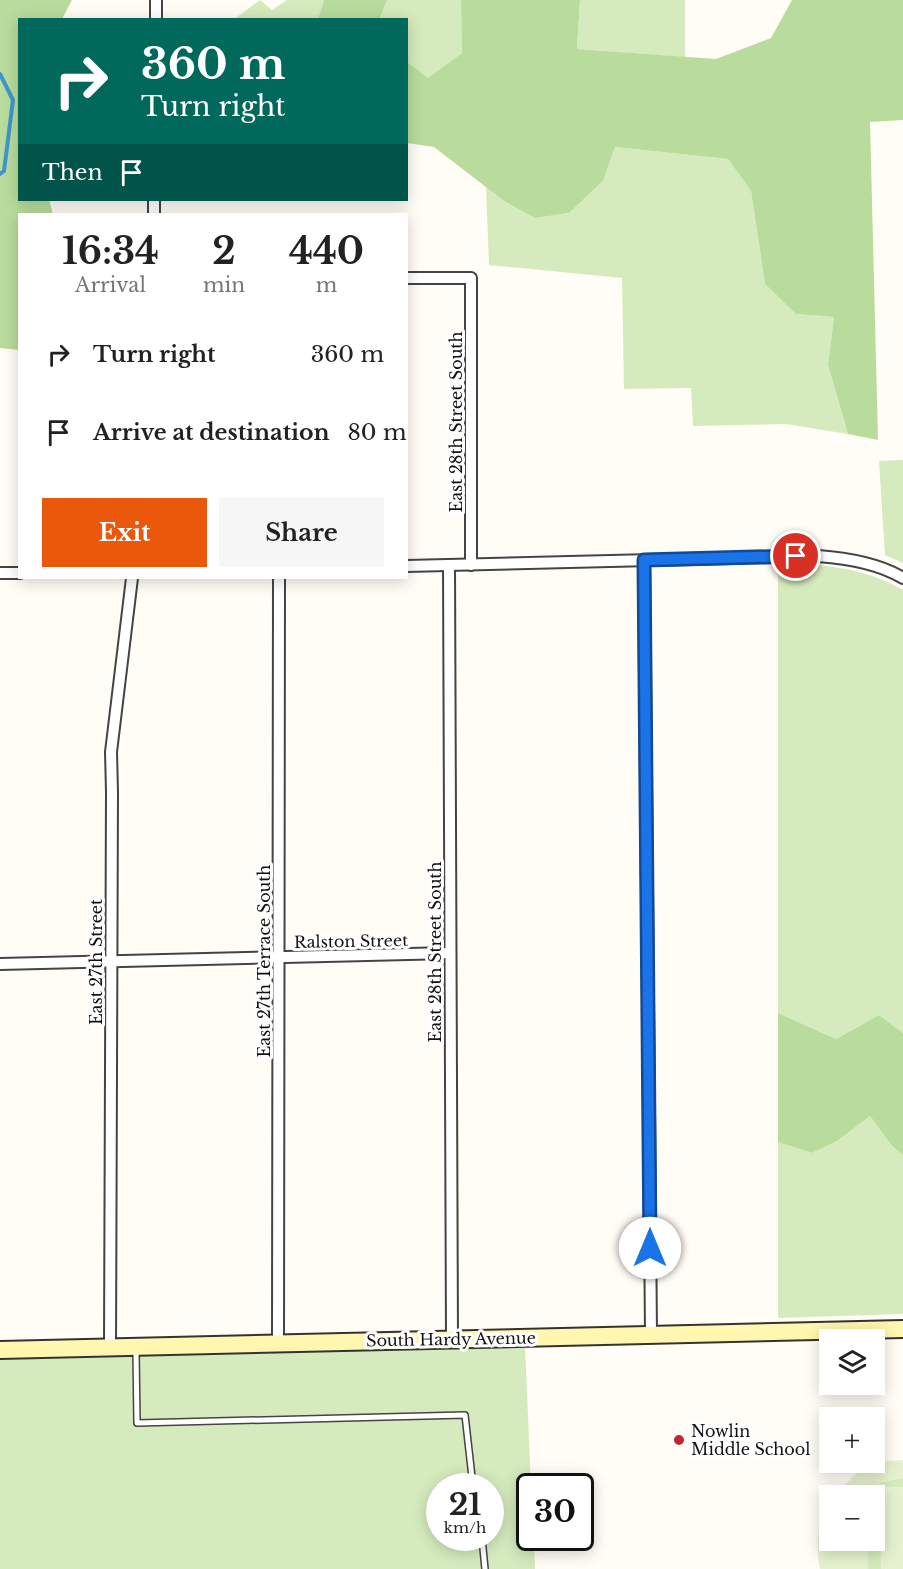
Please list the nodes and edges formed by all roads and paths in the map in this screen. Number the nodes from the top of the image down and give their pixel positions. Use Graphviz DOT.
graph roads {
  1 [pos="156,0"];
  2 [pos="156,18"];
  3 [pos="408,278"];
  4 [pos="644,560"];
  5 [pos="471,565"];
  6 [pos="408,566"];
  7 [pos="449,566"];
  8 [pos="0,573"];
  9 [pos="18,573"];
  10 [pos="903,578"];
  11 [pos="132,579"];
  12 [pos="279,579"];
  13 [pos="450,953"];
  14 [pos="279,957"];
  15 [pos="111,962"];
  16 [pos="0,964"];
  17 [pos="903,1329"];
  18 [pos="651,1334"];
  19 [pos="452,1339"];
  20 [pos="278,1344"];
  21 [pos="136,1347"];
  22 [pos="110,1348"];
  23 [pos="0,1350"];
  24 [pos="472,1473"];
  25 [pos="483,1551"];
  26 [pos="485,1569"];
  1 -- 2 [label="street"];
  3 -- 5 [label="street, East 28th Street South"];
  4 -- 5 [label="street"];
  4 -- 10 [label="street"];
  4 -- 18 [label="street"];
  5 -- 7 [label="street"];
  6 -- 7 [label="street"];
  7 -- 13 [label="street, East 28th Street South"];
  8 -- 9 [label="street"];
  11 -- 15 [label="street, East 27th Street"];
  12 -- 14 [label="street, East 27th Terrace South"];
  13 -- 14 [label="street, Ralston Street"];
  13 -- 19 [label="street, East 28th Street South"];
  14 -- 15 [label="street, Ralston Street"];
  14 -- 20 [label="street, East 27th Terrace South"];
  15 -- 16 [label="street, Ralston Street"];
  15 -- 22 [label="street, East 27th Street"];
  17 -- 18 [label="street, South Hardy Avenue"];
  18 -- 19 [label="street, South Hardy Avenue"];
  19 -- 20 [label="street, South Hardy Avenue"];
  20 -- 21 [label="street, South Hardy Avenue"];
  21 -- 22 [label="street, South Hardy Avenue"];
  21 -- 24 [label="lane"];
  22 -- 23 [label="street, South Hardy Avenue"];
  25 -- 26 [label="lane"];
}
